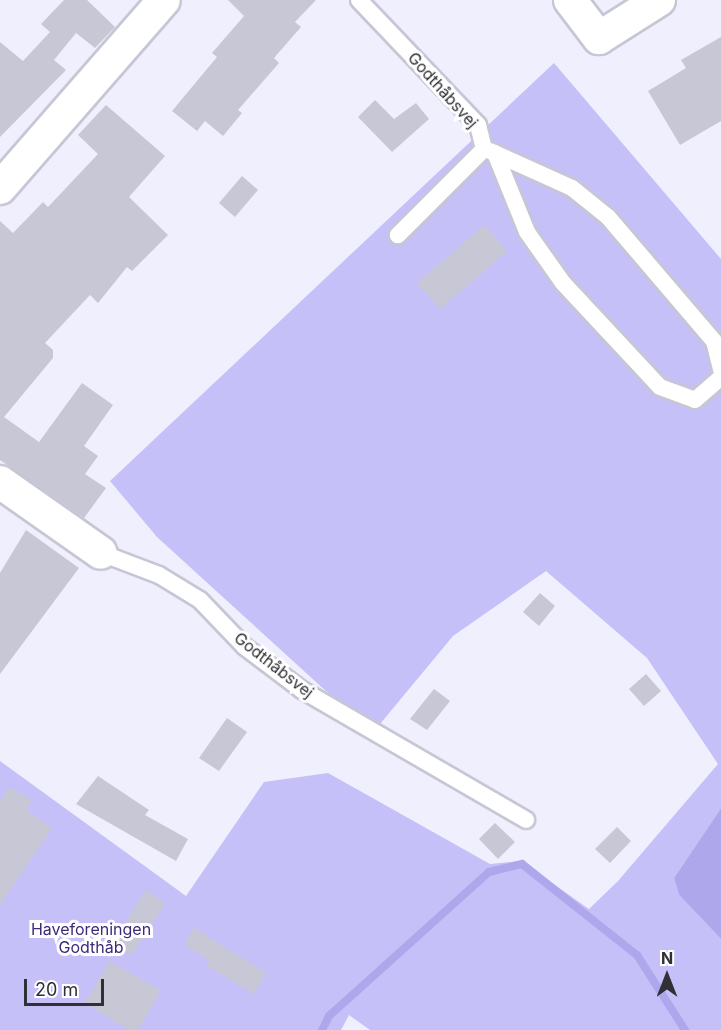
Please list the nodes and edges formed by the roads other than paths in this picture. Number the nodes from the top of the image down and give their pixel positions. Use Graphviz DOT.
graph roads {
  1 [pos="164,0"];
  2 [pos="359,0"];
  3 [pos="570,0"];
  4 [pos="659,0"];
  5 [pos="490,151"];
  6 [pos="0,188"];
  7 [pos="398,235"];
  8 [pos="721,370"];
  9 [pos="721,377"];
  10 [pos="0,482"];
  11 [pos="101,553"];
  12 [pos="526,820"];
  1 -- 6 [label="street"];
  2 -- 5 [label="lane, Godthåbsvej"];
  3 -- 4 [label="street"];
  5 -- 7 [label="lane, Godthåbsvej"];
  5 -- 8 [label="lane"];
  5 -- 9 [label="lane"];
  10 -- 11 [label="street, Godthåbsvej"];
  11 -- 12 [label="lane, Godthåbsvej"];
}
